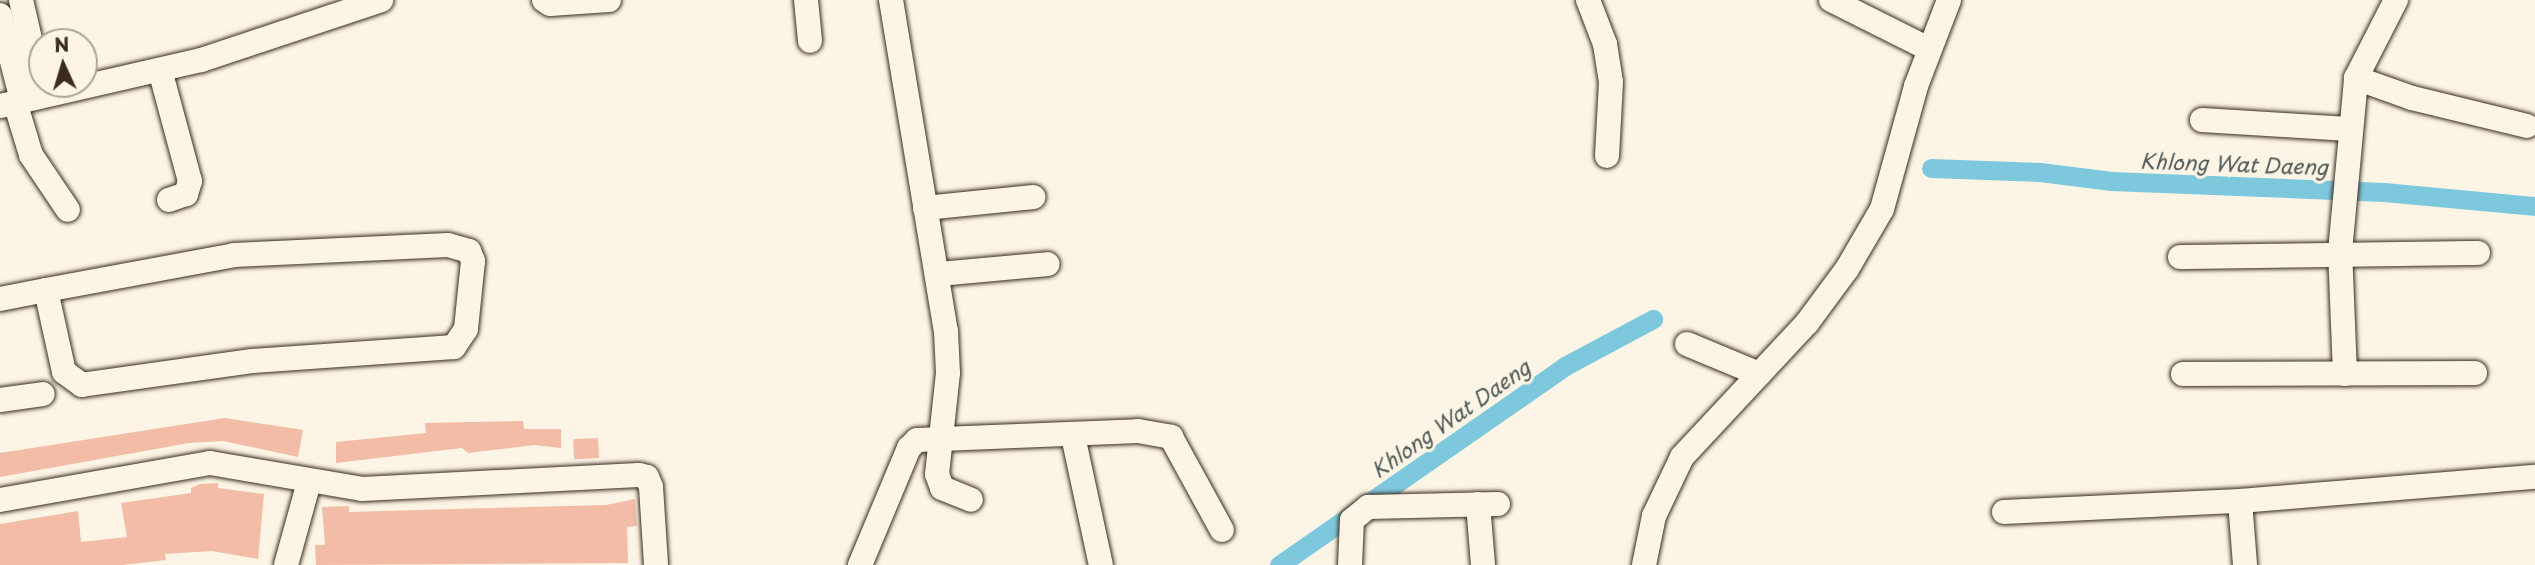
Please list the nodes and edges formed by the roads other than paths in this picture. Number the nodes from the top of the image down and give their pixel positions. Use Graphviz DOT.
graph roads {
  1 [pos="21,0"];
  2 [pos="381,0"];
  3 [pos="544,0"];
  4 [pos="609,0"];
  5 [pos="806,0"];
  6 [pos="891,0"];
  7 [pos="1588,0"];
  8 [pos="1831,0"];
  9 [pos="1949,0"];
  10 [pos="2396,0"];
  11 [pos="1,30"];
  12 [pos="810,41"];
  13 [pos="1929,49"];
  14 [pos="160,70"];
  15 [pos="2356,78"];
  16 [pos="20,101"];
  17 [pos="2203,120"];
  18 [pos="2527,126"];
  19 [pos="2349,129"];
  20 [pos="1607,156"];
  21 [pos="1033,197"];
  22 [pos="169,200"];
  23 [pos="925,208"];
  24 [pos="68,210"];
  25 [pos="2340,252"];
  26 [pos="2478,253"];
  27 [pos="2180,257"];
  28 [pos="1048,264"];
  29 [pos="939,274"];
  30 [pos="46,290"];
  31 [pos="0,299"];
  32 [pos="1687,344"];
  33 [pos="2475,373"];
  34 [pos="1759,374"];
  35 [pos="2183,374"];
  36 [pos="2345,374"];
  37 [pos="43,394"];
  38 [pos="0,400"];
  39 [pos="1073,436"];
  40 [pos="938,439"];
  41 [pos="2535,477"];
  42 [pos="309,482"];
  43 [pos="0,500"];
  44 [pos="971,500"];
  45 [pos="2240,500"];
  46 [pos="2004,512"];
  47 [pos="1222,530"];
  48 [pos="286,565"];
  49 [pos="656,565"];
  50 [pos="860,565"];
  51 [pos="1101,565"];
  52 [pos="1350,565"];
  53 [pos="1483,565"];
  54 [pos="1644,565"];
  55 [pos="2245,565"];
  1 -- 16 [label="street"];
  2 -- 14 [label="street"];
  3 -- 4 [label="street"];
  5 -- 12 [label="street"];
  6 -- 23 [label="street"];
  7 -- 20 [label="street"];
  8 -- 13 [label="street"];
  9 -- 13 [label="street"];
  10 -- 15 [label="street"];
  11 -- 16 [label="street"];
  13 -- 34 [label="street"];
  14 -- 16 [label="street"];
  14 -- 22 [label="street"];
  15 -- 18 [label="street"];
  15 -- 19 [label="street"];
  16 -- 24 [label="street"];
  17 -- 19 [label="street"];
  19 -- 25 [label="street"];
  21 -- 23 [label="street"];
  23 -- 29 [label="street"];
  25 -- 26 [label="street"];
  25 -- 27 [label="street"];
  25 -- 36 [label="street"];
  28 -- 29 [label="street"];
  29 -- 40 [label="street"];
  30 -- 30 [label="street"];
  30 -- 31 [label="street"];
  32 -- 34 [label="street"];
  33 -- 36 [label="street"];
  34 -- 54 [label="street"];
  35 -- 36 [label="street"];
  37 -- 38 [label="street"];
  39 -- 40 [label="street"];
  39 -- 47 [label="street"];
  39 -- 51 [label="street"];
  40 -- 44 [label="street"];
  40 -- 50 [label="street"];
  41 -- 45 [label="street"];
  42 -- 43 [label="street"];
  42 -- 48 [label="street"];
  42 -- 49 [label="street"];
  45 -- 46 [label="street"];
  45 -- 55 [label="street"];
  52 -- 53 [label="street"];
}
